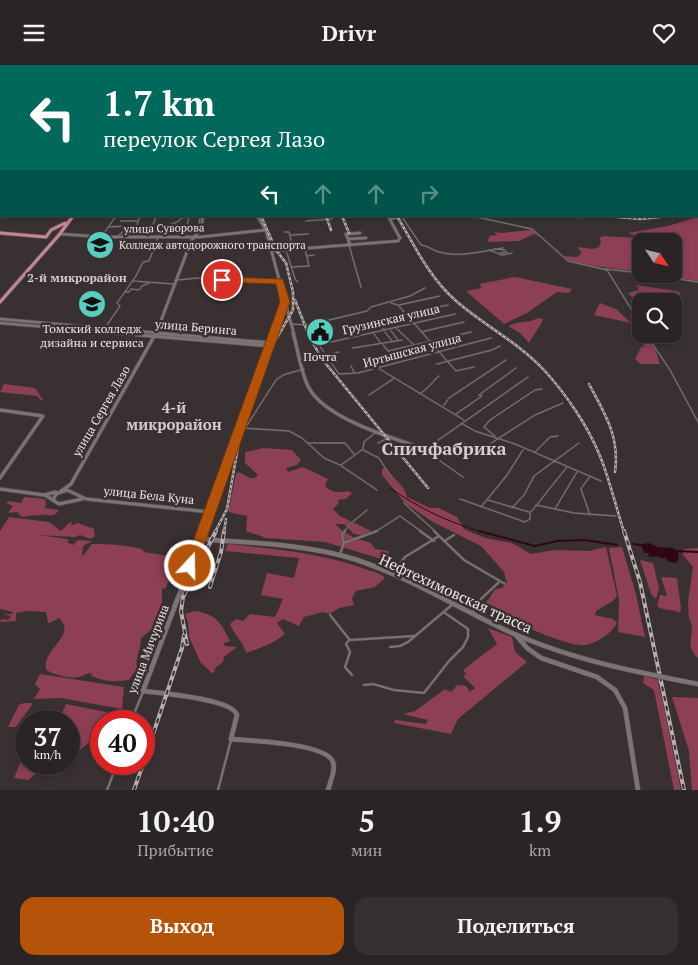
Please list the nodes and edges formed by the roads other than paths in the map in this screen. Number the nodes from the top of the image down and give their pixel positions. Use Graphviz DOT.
graph roads {
  1 [pos="71,217"];
  2 [pos="71,217"];
  3 [pos="115,217"];
  4 [pos="140,217"];
  5 [pos="156,217"];
  6 [pos="182,217"];
  7 [pos="202,217"];
  8 [pos="202,217"];
  9 [pos="258,217"];
  10 [pos="331,217"];
  11 [pos="389,217"];
  12 [pos="402,217"];
  13 [pos="477,217"];
  14 [pos="190,218"];
  15 [pos="121,221"];
  16 [pos="138,221"];
  17 [pos="306,221"];
  18 [pos="136,226"];
  19 [pos="152,226"];
  20 [pos="109,227"];
  21 [pos="125,227"];
  22 [pos="56,228"];
  23 [pos="64,229"];
  24 [pos="193,229"];
  25 [pos="201,229"];
  26 [pos="266,230"];
  27 [pos="285,232"];
  28 [pos="0,233"];
  29 [pos="48,233"];
  30 [pos="360,233"];
  31 [pos="61,234"];
  32 [pos="167,234"];
  33 [pos="308,234"];
  34 [pos="290,235"];
  35 [pos="40,236"];
  36 [pos="46,237"];
  37 [pos="102,237"];
  38 [pos="119,237"];
  39 [pos="149,237"];
  40 [pos="159,237"];
  41 [pos="194,237"];
  42 [pos="366,237"];
  43 [pos="348,239"];
  44 [pos="349,245"];
  45 [pos="304,248"];
  46 [pos="503,248"];
  47 [pos="286,249"];
  48 [pos="294,249"];
  49 [pos="494,249"];
  50 [pos="488,250"];
  51 [pos="504,250"];
  52 [pos="271,251"];
  53 [pos="507,252"];
  54 [pos="512,253"];
  55 [pos="498,254"];
  56 [pos="314,255"];
  57 [pos="306,256"];
  58 [pos="291,267"];
  59 [pos="604,269"];
  60 [pos="632,272"];
  61 [pos="682,280"];
  62 [pos="132,281"];
  63 [pos="280,281"];
  64 [pos="150,282"];
  65 [pos="176,282"];
  66 [pos="298,282"];
  67 [pos="698,282"];
  68 [pos="361,287"];
  69 [pos="426,288"];
  70 [pos="125,292"];
  71 [pos="440,297"];
  72 [pos="0,300"];
  73 [pos="390,301"];
  74 [pos="285,302"];
  75 [pos="398,305"];
  76 [pos="448,305"];
  77 [pos="632,310"];
  78 [pos="282,312"];
  79 [pos="288,313"];
  80 [pos="405,314"];
  81 [pos="455,314"];
  82 [pos="391,318"];
  83 [pos="0,321"];
  84 [pos="413,323"];
  85 [pos="464,323"];
  86 [pos="291,324"];
  87 [pos="305,325"];
  88 [pos="395,327"];
  89 [pos="96,329"];
  90 [pos="105,329"];
  91 [pos="385,331"];
  92 [pos="391,331"];
  93 [pos="471,331"];
  94 [pos="421,332"];
  95 [pos="134,333"];
  96 [pos="177,334"];
  97 [pos="374,334"];
  98 [pos="156,335"];
  99 [pos="175,338"];
  100 [pos="209,339"];
  101 [pos="490,339"];
  102 [pos="402,340"];
  103 [pos="399,341"];
  104 [pos="331,342"];
  105 [pos="393,342"];
  106 [pos="429,342"];
  107 [pos="382,343"];
  108 [pos="651,343"];
  109 [pos="271,344"];
  110 [pos="414,345"];
  111 [pos="500,346"];
  112 [pos="353,348"];
  113 [pos="388,351"];
  114 [pos="438,351"];
  115 [pos="339,352"];
  116 [pos="325,356"];
  117 [pos="506,360"];
  118 [pos="397,361"];
  119 [pos="446,361"];
  120 [pos="437,364"];
  121 [pos="351,366"];
  122 [pos="377,367"];
  123 [pos="474,367"];
  124 [pos="516,368"];
  125 [pos="304,369"];
  126 [pos="353,373"];
  127 [pos="439,377"];
  128 [pos="528,377"];
  129 [pos="394,379"];
  130 [pos="542,389"];
  131 [pos="420,393"];
  132 [pos="369,395"];
  133 [pos="563,403"];
  134 [pos="443,406"];
  135 [pos="0,410"];
  136 [pos="456,414"];
  137 [pos="465,421"];
  138 [pos="698,421"];
  139 [pos="461,423"];
  140 [pos="240,428"];
  141 [pos="246,429"];
  142 [pos="378,431"];
  143 [pos="392,436"];
  144 [pos="558,436"];
  145 [pos="498,439"];
  146 [pos="308,443"];
  147 [pos="378,443"];
  148 [pos="579,443"];
  149 [pos="523,448"];
  150 [pos="363,449"];
  151 [pos="426,449"];
  152 [pos="437,453"];
  153 [pos="534,453"];
  154 [pos="355,454"];
  155 [pos="553,461"];
  156 [pos="340,465"];
  157 [pos="567,467"];
  158 [pos="578,471"];
  159 [pos="590,476"];
  160 [pos="463,477"];
  161 [pos="0,478"];
  162 [pos="392,479"];
  163 [pos="600,481"];
  164 [pos="71,484"];
  165 [pos="0,489"];
  166 [pos="377,490"];
  167 [pos="60,491"];
  168 [pos="73,493"];
  169 [pos="44,495"];
  170 [pos="86,499"];
  171 [pos="460,499"];
  172 [pos="53,500"];
  173 [pos="487,500"];
  174 [pos="68,502"];
  175 [pos="404,503"];
  176 [pos="536,505"];
  177 [pos="481,507"];
  178 [pos="512,508"];
  179 [pos="555,509"];
  180 [pos="367,510"];
  181 [pos="210,512"];
  182 [pos="530,512"];
  183 [pos="590,515"];
  184 [pos="616,516"];
  185 [pos="454,535"];
  186 [pos="440,536"];
  187 [pos="200,539"];
  188 [pos="434,541"];
  189 [pos="446,541"];
  190 [pos="344,543"];
  191 [pos="339,555"];
  192 [pos="398,577"];
  193 [pos="500,581"];
  194 [pos="505,584"];
  195 [pos="453,604"];
  196 [pos="445,613"];
  197 [pos="472,613"];
  198 [pos="330,615"];
  199 [pos="511,632"];
  200 [pos="414,637"];
  201 [pos="350,640"];
  202 [pos="534,643"];
  203 [pos="390,647"];
  204 [pos="533,653"];
  205 [pos="352,675"];
  206 [pos="698,684"];
  207 [pos="364,685"];
  208 [pos="143,691"];
  209 [pos="135,710"];
  210 [pos="231,739"];
  211 [pos="113,775"];
  212 [pos="108,790"];
  213 [pos="218,790"];
  214 [pos="328,790"];
  215 [pos="638,790"];
  1 -- 22 [label="main road"];
  2 -- 23 [label="main road"];
  3 -- 20 [label="street"];
  4 -- 16 [label="street"];
  5 -- 19 [label="street"];
  6 -- 14 [label="street"];
  6 -- 32 [label="street"];
  7 -- 24 [label="street"];
  8 -- 25 [label="street"];
  9 -- 26 [label="street"];
  10 -- 17 [label="street"];
  11 -- 12 [label="street"];
  11 -- 44 [label="street"];
  12 -- 50 [label="street"];
  13 -- 59 [label="street"];
  14 -- 24 [label="street"];
  15 -- 16 [label="street"];
  16 -- 18 [label="street"];
  18 -- 19 [label="street"];
  18 -- 21 [label="street"];
  19 -- 39 [label="street"];
  20 -- 21 [label="street"];
  20 -- 37 [label="street"];
  21 -- 38 [label="street"];
  21 -- 38 [label="street"];
  22 -- 23 [label="main road"];
  22 -- 29 [label="main road"];
  23 -- 31 [label="main road"];
  24 -- 25 [label="street"];
  25 -- 41 [label="street, улица Сергея Лазо"];
  26 -- 41 [label="street, улица Суворова"];
  26 -- 52 [label="street"];
  27 -- 34 [label="street"];
  28 -- 35 [label="main road"];
  29 -- 35 [label="main road"];
  29 -- 36 [label="main road"];
  30 -- 43 [label="street"];
  31 -- 37 [label="street, улица Суворова"];
  31 -- 72 [label="main road"];
  33 -- 34 [label="street"];
  34 -- 48 [label="street"];
  35 -- 36 [label="main road"];
  36 -- 72 [label="main road"];
  37 -- 38 [label="street, улица Суворова"];
  38 -- 39 [label="street, улица Суворова"];
  39 -- 40 [label="street, улица Суворова"];
  40 -- 41 [label="street, улица Суворова"];
  40 -- 62 [label="street"];
  41 -- 65 [label="street, улица Сергея Лазо"];
  42 -- 43 [label="street"];
  43 -- 44 [label="street"];
  44 -- 45 [label="street"];
  44 -- 68 [label="street"];
  45 -- 48 [label="street"];
  45 -- 57 [label="street"];
  46 -- 49 [label="street"];
  47 -- 48 [label="street"];
  47 -- 52 [label="street"];
  47 -- 58 [label="street"];
  49 -- 50 [label="street"];
  49 -- 51 [label="street"];
  50 -- 55 [label="street"];
  52 -- 63 [label="street"];
  53 -- 55 [label="street"];
  54 -- 55 [label="street"];
  56 -- 57 [label="street"];
  57 -- 58 [label="street"];
  58 -- 66 [label="street"];
  59 -- 60 [label="street"];
  59 -- 77 [label="street"];
  61 -- 67 [label="street"];
  62 -- 64 [label="street"];
  62 -- 70 [label="street"];
  63 -- 65 [label="street"];
  63 -- 74 [label="street"];
  64 -- 65 [label="street"];
  64 -- 70 [label="street"];
  65 -- 98 [label="street, улица Сергея Лазо"];
  69 -- 73 [label="street"];
  70 -- 90 [label="street"];
  71 -- 75 [label="street"];
  73 -- 75 [label="street"];
  73 -- 87 [label="street"];
  74 -- 78 [label="street, улица Мичурина"];
  74 -- 79 [label="street"];
  75 -- 80 [label="street"];
  76 -- 80 [label="street"];
  78 -- 79 [label="street"];
  78 -- 109 [label="street, улица Мичурина"];
  79 -- 86 [label="street"];
  80 -- 84 [label="street"];
  81 -- 84 [label="street, Грузинская улица"];
  82 -- 91 [label="street"];
  83 -- 89 [label="street, улица Беринга"];
  84 -- 88 [label="street, Грузинская улица"];
  84 -- 94 [label="street"];
  85 -- 94 [label="street"];
  86 -- 87 [label="street"];
  86 -- 125 [label="street"];
  87 -- 116 [label="street"];
  88 -- 91 [label="street, Грузинская улица"];
  88 -- 110 [label="street"];
  89 -- 90 [label="street, улица Беринга"];
  89 -- 95 [label="street, улица Беринга"];
  90 -- 95 [label="street, улица Беринга"];
  91 -- 104 [label="street, Грузинская улица"];
  91 -- 105 [label="street"];
  92 -- 103 [label="street"];
  93 -- 106 [label="street"];
  94 -- 106 [label="street"];
  95 -- 98 [label="street, улица Беринга"];
  96 -- 98 [label="street, улица Беринга"];
  96 -- 99 [label="street"];
  96 -- 100 [label="street, улица Беринга"];
  97 -- 107 [label="street"];
  98 -- 99 [label="street, улица Беринга"];
  98 -- 164 [label="street, улица Сергея Лазо"];
  99 -- 100 [label="street, улица Беринга"];
  100 -- 109 [label="street, улица Беринга"];
  101 -- 114 [label="street, Иртышская улица"];
  102 -- 103 [label="street"];
  103 -- 105 [label="street"];
  105 -- 107 [label="street"];
  106 -- 110 [label="street"];
  106 -- 114 [label="street"];
  107 -- 112 [label="street"];
  107 -- 113 [label="street"];
  108 -- 138 [label="street"];
  109 -- 140 [label="street, улица Мичурина"];
  110 -- 113 [label="street"];
  111 -- 119 [label="street"];
  113 -- 118 [label="street"];
  114 -- 118 [label="street, Иртышская улица"];
  114 -- 119 [label="street"];
  115 -- 116 [label="street"];
  116 -- 126 [label="street, Иртышская улица"];
  117 -- 134 [label="street"];
  118 -- 122 [label="street, Иртышская улица"];
  119 -- 120 [label="street"];
  119 -- 123 [label="street"];
  121 -- 126 [label="street"];
  122 -- 126 [label="street, Иртышская улица"];
  122 -- 129 [label="street"];
  124 -- 136 [label="street"];
  125 -- 141 [label="street"];
  125 -- 142 [label="street"];
  127 -- 131 [label="street"];
  128 -- 137 [label="street"];
  129 -- 131 [label="street"];
  129 -- 132 [label="street"];
  130 -- 145 [label="street"];
  131 -- 134 [label="street"];
  133 -- 145 [label="street"];
  134 -- 136 [label="street"];
  135 -- 161 [label="street"];
  136 -- 137 [label="street"];
  137 -- 139 [label="street"];
  139 -- 145 [label="street"];
  139 -- 151 [label="street"];
  140 -- 141 [label="street"];
  140 -- 181 [label="street, улица Мичурина"];
  141 -- 146 [label="street"];
  142 -- 143 [label="street"];
  142 -- 150 [label="street"];
  143 -- 147 [label="street"];
  143 -- 151 [label="street"];
  144 -- 153 [label="street"];
  145 -- 149 [label="street"];
  145 -- 152 [label="street"];
  146 -- 154 [label="street"];
  146 -- 156 [label="street"];
  148 -- 155 [label="street"];
  149 -- 153 [label="street"];
  149 -- 173 [label="street"];
  150 -- 154 [label="street"];
  150 -- 162 [label="street"];
  151 -- 152 [label="street"];
  152 -- 160 [label="street"];
  153 -- 155 [label="street"];
  154 -- 156 [label="street"];
  155 -- 157 [label="street"];
  155 -- 178 [label="street"];
  156 -- 166 [label="street"];
  157 -- 158 [label="street"];
  157 -- 176 [label="street"];
  158 -- 159 [label="street"];
  158 -- 179 [label="street"];
  159 -- 163 [label="street"];
  159 -- 183 [label="street"];
  164 -- 167 [label="street, улица Сергея Лазо"];
  164 -- 168 [label="street"];
  165 -- 169 [label="street"];
  167 -- 168 [label="street, улица Бела Куна"];
  167 -- 169 [label="street"];
  167 -- 172 [label="street"];
  168 -- 170 [label="street, улица Бела Куна"];
  168 -- 174 [label="street"];
  169 -- 172 [label="street"];
  170 -- 174 [label="street, улица Бела Куна"];
  170 -- 181 [label="street, улица Бела Куна"];
  171 -- 177 [label="street"];
  172 -- 174 [label="street, улица Бела Куна"];
  173 -- 177 [label="street"];
  173 -- 178 [label="street"];
  175 -- 186 [label="street"];
  176 -- 179 [label="street"];
  176 -- 182 [label="street"];
  177 -- 182 [label="street"];
  178 -- 182 [label="street"];
  179 -- 183 [label="street"];
  180 -- 190 [label="street"];
  181 -- 187 [label="street, улица Мичурина"];
  183 -- 184 [label="street"];
  185 -- 189 [label="street"];
  186 -- 188 [label="street"];
  186 -- 189 [label="street"];
  187 -- 191 [label="street, Нефтехимовская трасса"];
  187 -- 208 [label="street, улица Мичурина"];
  188 -- 190 [label="street"];
  188 -- 192 [label="street"];
  189 -- 193 [label="street"];
  190 -- 191 [label="street"];
  191 -- 192 [label="street, Нефтехимовская трасса"];
  192 -- 195 [label="street, Нефтехимовская трасса"];
  193 -- 194 [label="street"];
  193 -- 197 [label="street"];
  195 -- 196 [label="street"];
  195 -- 197 [label="street, Нефтехимовская трасса"];
  196 -- 200 [label="street"];
  196 -- 207 [label="street"];
  197 -- 199 [label="street, Нефтехимовская трасса"];
  198 -- 201 [label="street"];
  199 -- 202 [label="street, Нефтехимовская трасса"];
  199 -- 204 [label="street"];
  200 -- 201 [label="street"];
  200 -- 203 [label="street"];
  201 -- 205 [label="street"];
  202 -- 204 [label="street"];
  202 -- 206 [label="street, Нефтехимовская трасса, bridge"];
  204 -- 215 [label="street"];
  208 -- 209 [label="street, улица Мичурина"];
  208 -- 210 [label="street"];
  210 -- 213 [label="street"];
  210 -- 214 [label="street"];
  211 -- 212 [label="street"];
}
